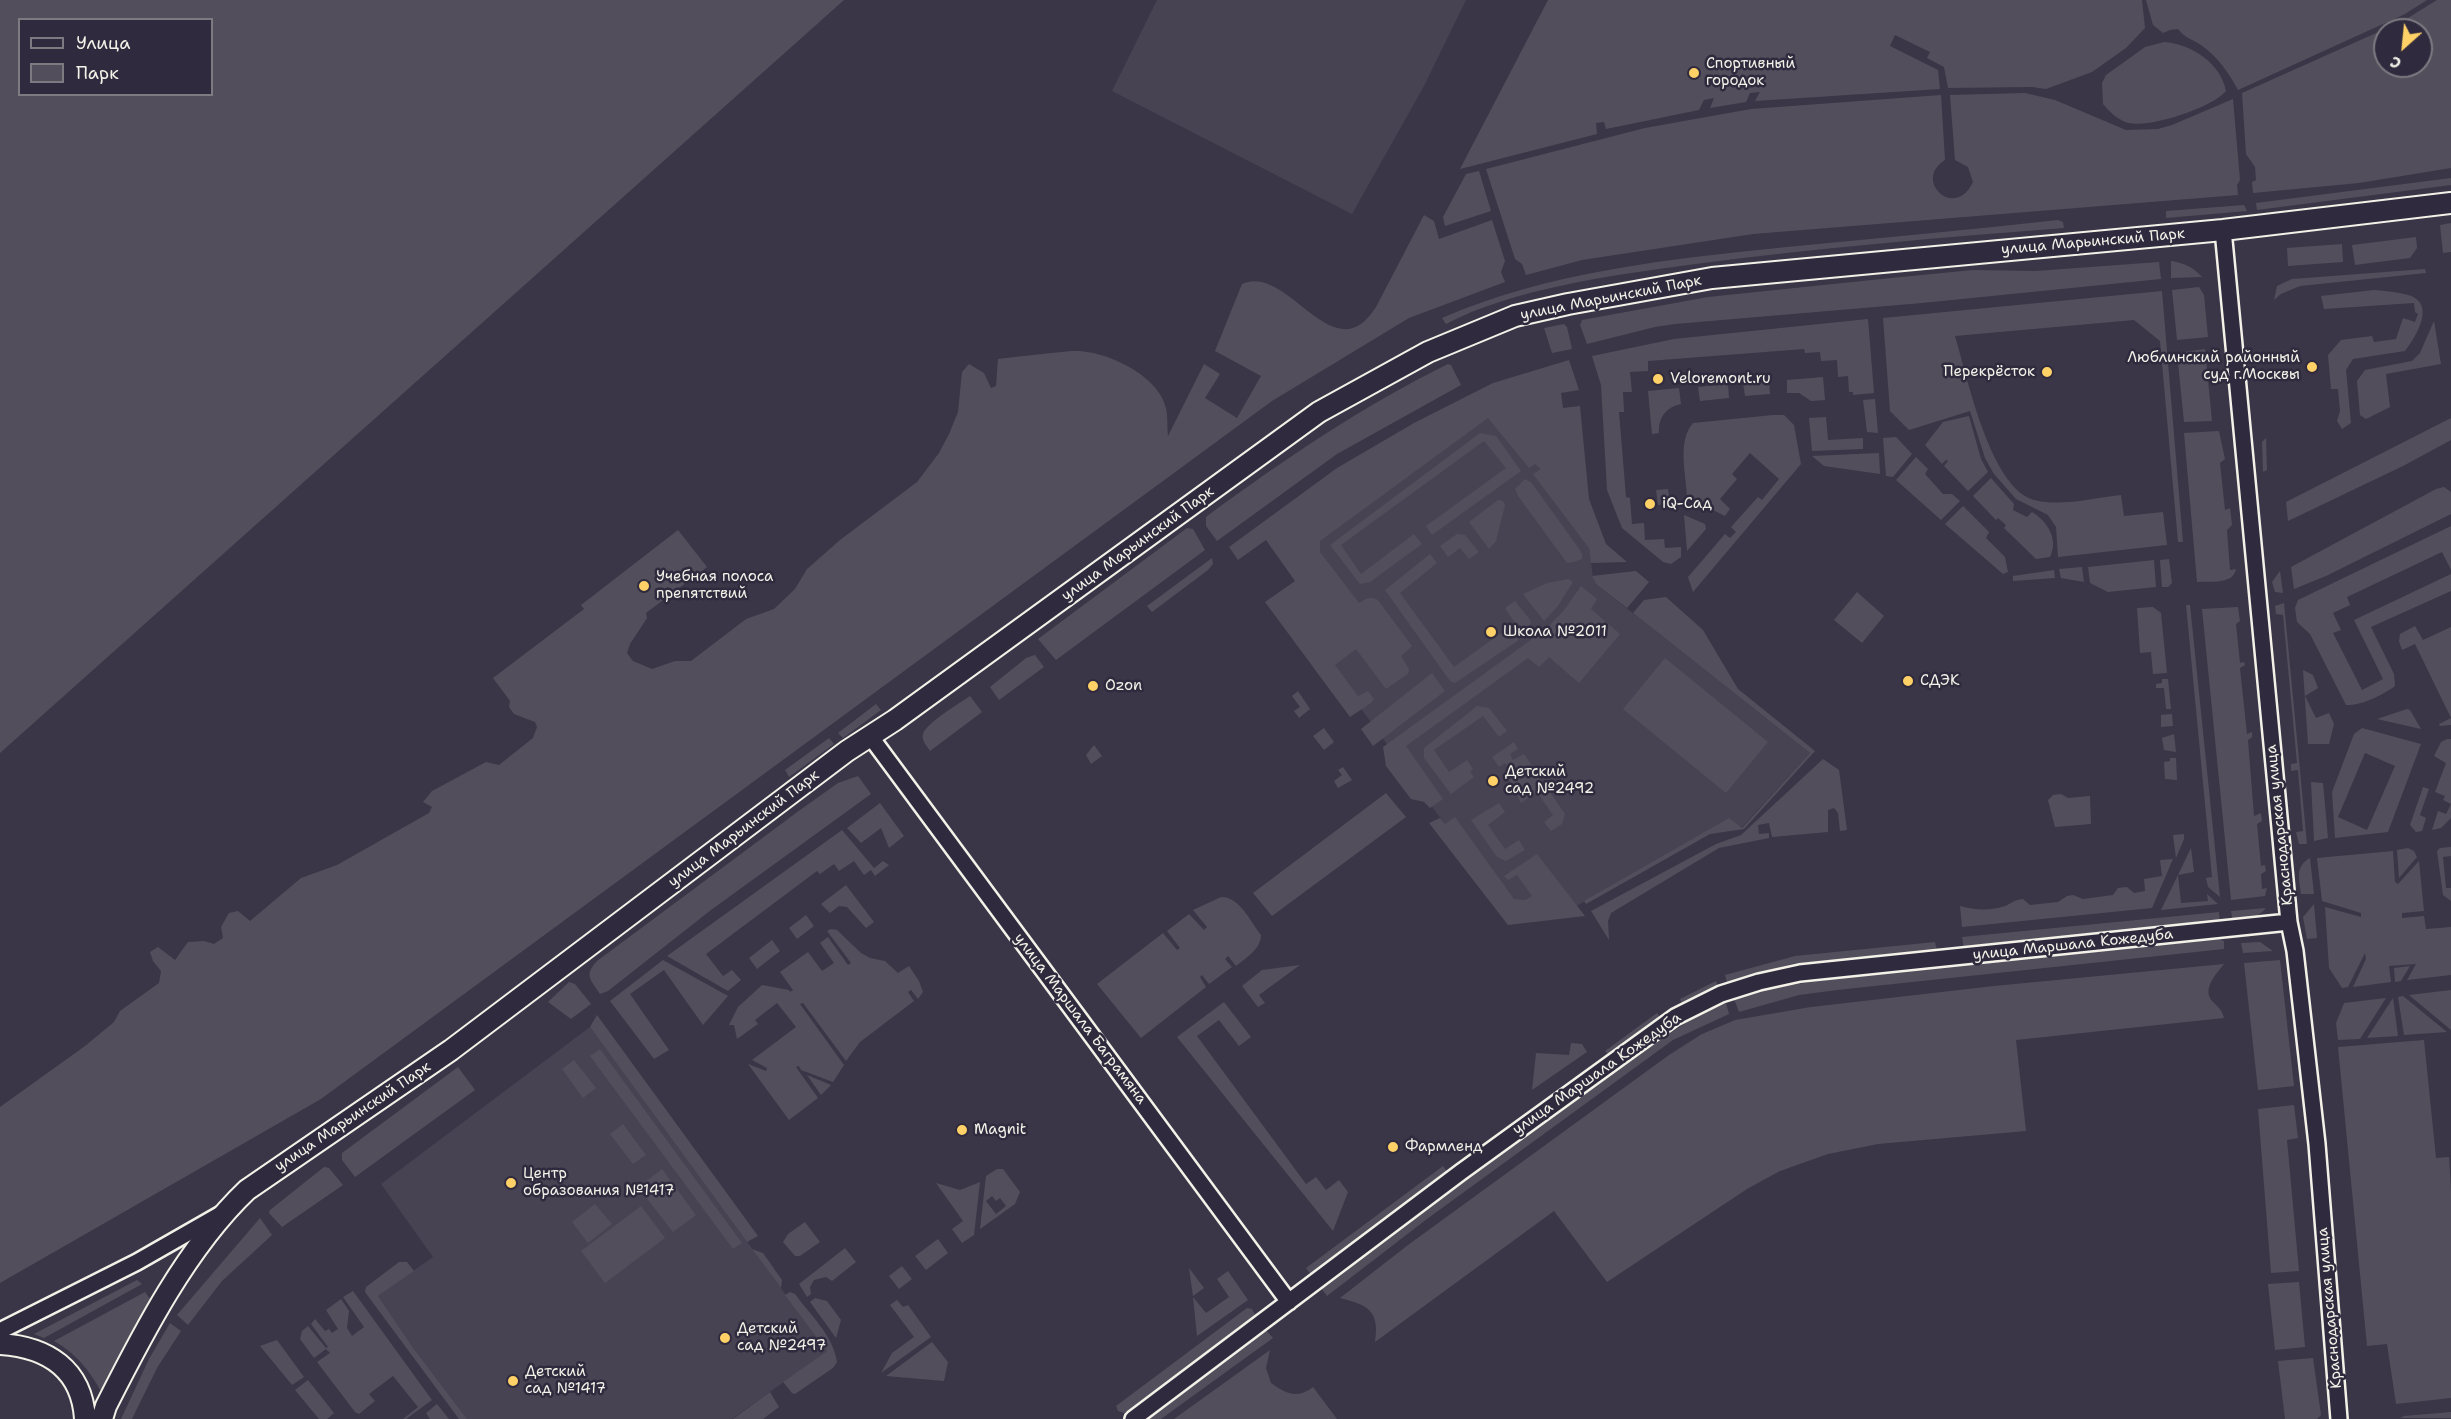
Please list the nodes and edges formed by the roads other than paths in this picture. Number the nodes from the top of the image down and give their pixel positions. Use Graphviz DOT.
graph roads {
  1 [pos="2451,203"];
  2 [pos="2223,230"];
  3 [pos="870,736"];
  4 [pos="2289,922"];
  5 [pos="224,1212"];
  6 [pos="1288,1302"];
  7 [pos="0,1331"];
  8 [pos="0,1344"];
  9 [pos="85,1419"];
  10 [pos="102,1419"];
  11 [pos="1133,1419"];
  12 [pos="2339,1419"];
  1 -- 2 [label="main road, улица Марьинский Парк"];
  2 -- 3 [label="main road, улица Марьинский Парк"];
  2 -- 4 [label="street, Краснодарская улица"];
  3 -- 5 [label="main road, улица Марьинский Парк"];
  3 -- 6 [label="street, улица Маршала Баграмяна"];
  4 -- 6 [label="street, улица Маршала Кожедуба"];
  4 -- 12 [label="street, Краснодарская улица"];
  5 -- 7 [label="street, улица Марьинский Парк"];
  5 -- 10 [label="main road"];
  6 -- 11 [label="street, улица Маршала Кожедуба"];
  8 -- 9 [label="main road"];
}
